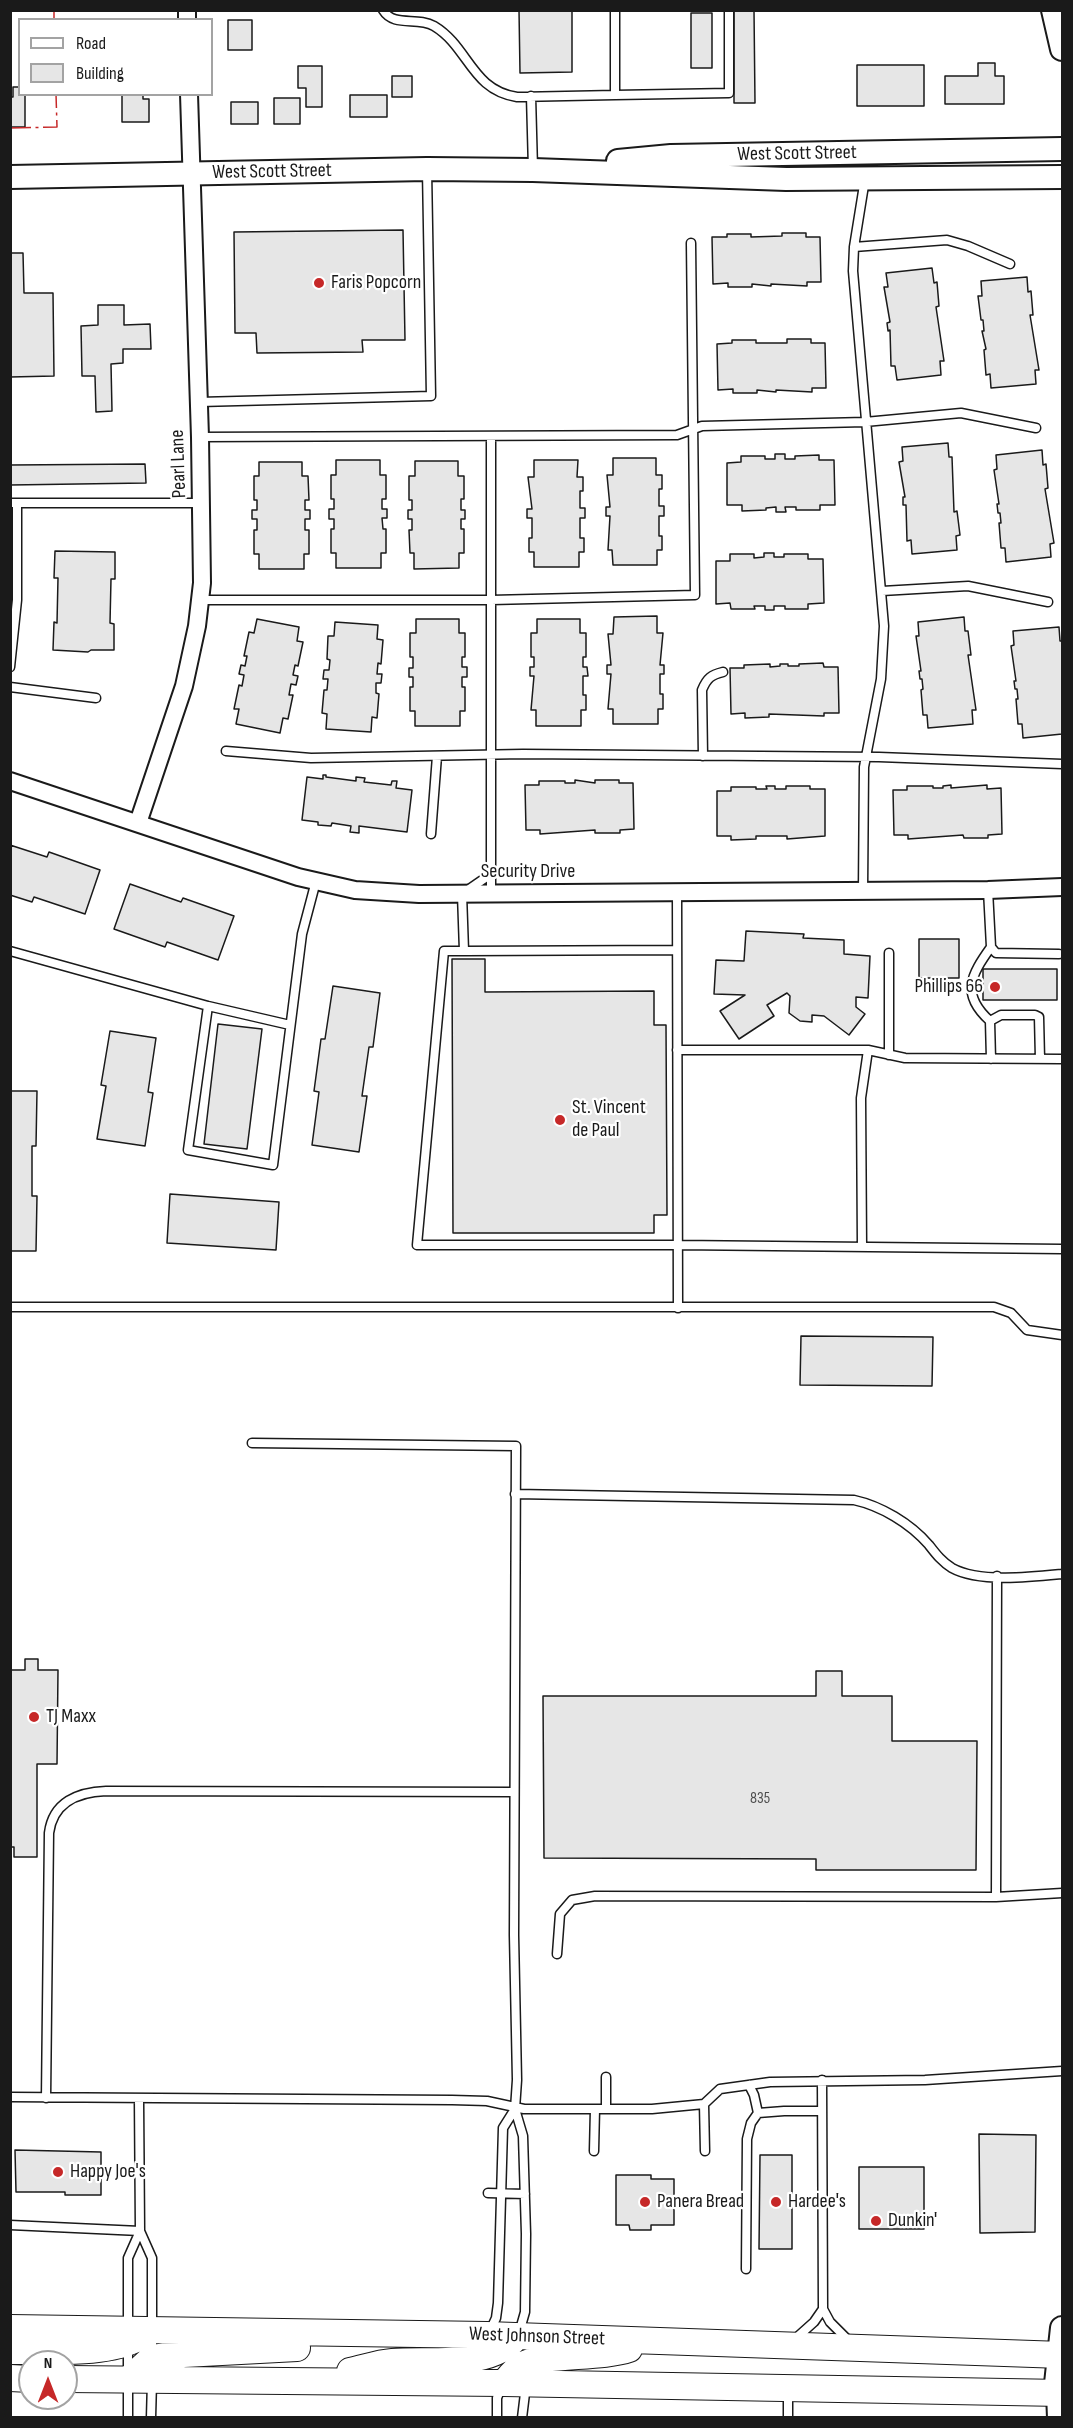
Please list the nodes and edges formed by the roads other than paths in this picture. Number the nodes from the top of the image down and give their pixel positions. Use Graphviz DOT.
graph roads {
  1 [pos="383,10"];
  2 [pos="615,10"];
  3 [pos="729,10"];
  4 [pos="1053,10"];
  5 [pos="1062,50"];
  6 [pos="615,95"];
  7 [pos="189,96"];
  8 [pos="531,96"];
  9 [pos="1062,149"];
  10 [pos="427,170"];
  11 [pos="533,170"];
  12 [pos="192,174"];
  13 [pos="10,177"];
  14 [pos="1062,177"];
  15 [pos="865,179"];
  16 [pos="691,243"];
  17 [pos="854,247"];
  18 [pos="1010,264"];
  19 [pos="199,402"];
  20 [pos="865,422"];
  21 [pos="1036,428"];
  22 [pos="694,429"];
  23 [pos="491,436"];
  24 [pos="200,437"];
  25 [pos="14,503"];
  26 [pos="201,503"];
  27 [pos="882,591"];
  28 [pos="200,600"];
  29 [pos="491,600"];
  30 [pos="1048,602"];
  31 [pos="10,667"];
  32 [pos="723,672"];
  33 [pos="10,687"];
  34 [pos="96,698"];
  35 [pos="226,751"];
  36 [pos="491,755"];
  37 [pos="437,756"];
  38 [pos="703,756"];
  39 [pos="866,757"];
  40 [pos="1062,764"];
  41 [pos="10,781"];
  42 [pos="138,824"];
  43 [pos="431,834"];
  44 [pos="491,874"];
  45 [pos="316,881"];
  46 [pos="1062,887"];
  47 [pos="988,890"];
  48 [pos="863,891"];
  49 [pos="677,892"];
  50 [pos="462,894"];
  51 [pos="491,894"];
  52 [pos="991,947"];
  53 [pos="677,950"];
  54 [pos="10,951"];
  55 [pos="464,951"];
  56 [pos="889,953"];
  57 [pos="1059,954"];
  58 [pos="208,1006"];
  59 [pos="990,1021"];
  60 [pos="290,1025"];
  61 [pos="677,1050"];
  62 [pos="868,1050"];
  63 [pos="889,1055"];
  64 [pos="991,1059"];
  65 [pos="1040,1059"];
  66 [pos="1062,1059"];
  67 [pos="678,1245"];
  68 [pos="862,1247"];
  69 [pos="1062,1249"];
  70 [pos="10,1307"];
  71 [pos="678,1308"];
  72 [pos="1062,1335"];
  73 [pos="252,1443"];
  74 [pos="515,1494"];
  75 [pos="1062,1574"];
  76 [pos="997,1576"];
  77 [pos="514,1792"];
  78 [pos="1062,1893"];
  79 [pos="996,1896"];
  80 [pos="556,1954"];
  81 [pos="1062,2071"];
  82 [pos="606,2077"];
  83 [pos="822,2080"];
  84 [pos="749,2085"];
  85 [pos="10,2097"];
  86 [pos="46,2098"];
  87 [pos="140,2099"];
  88 [pos="704,2104"];
  89 [pos="515,2109"];
  90 [pos="595,2109"];
  91 [pos="606,2109"];
  92 [pos="822,2111"];
  93 [pos="758,2113"];
  94 [pos="594,2151"];
  95 [pos="705,2151"];
  96 [pos="488,2193"];
  97 [pos="502,2193"];
  98 [pos="525,2194"];
  99 [pos="10,2225"];
  100 [pos="140,2231"];
  101 [pos="746,2270"];
  102 [pos="823,2309"];
  103 [pos="10,2328"];
  104 [pos="1062,2328"];
  105 [pos="350,2333"];
  106 [pos="136,2334"];
  107 [pos="487,2335"];
  108 [pos="517,2336"];
  109 [pos="658,2340"];
  110 [pos="789,2345"];
  111 [pos="856,2347"];
  112 [pos="10,2350"];
  113 [pos="1061,2355"];
  114 [pos="144,2372"];
  115 [pos="78,2378"];
  116 [pos="315,2380"];
  117 [pos="515,2383"];
  118 [pos="788,2388"];
  119 [pos="1058,2401"];
  120 [pos="128,2418"];
  121 [pos="151,2418"];
  122 [pos="497,2418"];
  123 [pos="522,2418"];
  124 [pos="788,2418"];
  1 -- 8 [label="lane"];
  2 -- 6 [label="lane"];
  3 -- 6 [label="lane"];
  4 -- 5 [label="main road"];
  6 -- 8 [label="lane"];
  7 -- 12 [label="street, Pearl Lane"];
  8 -- 11 [label="lane"];
  9 -- 11 [label="main road, West Scott Street"];
  10 -- 11 [label="main road, West Scott Street"];
  10 -- 12 [label="main road, West Scott Street"];
  10 -- 19 [label="lane"];
  11 -- 15 [label="main road, West Scott Street"];
  12 -- 13 [label="main road, West Scott Street"];
  12 -- 19 [label="street, Pearl Lane"];
  14 -- 15 [label="main road, West Scott Street"];
  15 -- 17 [label="lane"];
  16 -- 22 [label="lane"];
  17 -- 18 [label="lane"];
  17 -- 20 [label="lane"];
  19 -- 24 [label="street, Pearl Lane"];
  20 -- 21 [label="lane"];
  20 -- 22 [label="lane"];
  20 -- 27 [label="lane"];
  22 -- 23 [label="lane"];
  22 -- 29 [label="lane"];
  23 -- 24 [label="lane"];
  23 -- 29 [label="lane"];
  24 -- 26 [label="street, Pearl Lane"];
  25 -- 26 [label="lane"];
  25 -- 31 [label="lane"];
  26 -- 28 [label="street, Pearl Lane"];
  27 -- 30 [label="lane"];
  27 -- 39 [label="lane"];
  28 -- 29 [label="lane"];
  28 -- 42 [label="street, Pearl Lane"];
  29 -- 36 [label="lane"];
  32 -- 38 [label="lane"];
  33 -- 34 [label="lane"];
  35 -- 37 [label="lane"];
  36 -- 37 [label="lane"];
  36 -- 38 [label="lane"];
  36 -- 44 [label="lane"];
  37 -- 43 [label="lane"];
  38 -- 39 [label="lane"];
  39 -- 40 [label="lane"];
  39 -- 48 [label="lane"];
  41 -- 42 [label="street, Security Drive"];
  42 -- 45 [label="street, Security Drive"];
  44 -- 50 [label="lane"];
  44 -- 51 [label="lane"];
  45 -- 50 [label="street, Security Drive"];
  45 -- 60 [label="lane"];
  46 -- 47 [label="street, Security Drive"];
  47 -- 48 [label="street, Security Drive"];
  47 -- 52 [label="lane"];
  48 -- 49 [label="street, Security Drive"];
  49 -- 51 [label="street, Security Drive"];
  49 -- 53 [label="lane"];
  50 -- 51 [label="street, Security Drive"];
  50 -- 55 [label="lane"];
  52 -- 57 [label="lane"];
  52 -- 59 [label="lane"];
  53 -- 55 [label="lane"];
  53 -- 61 [label="lane"];
  54 -- 58 [label="lane"];
  55 -- 67 [label="lane"];
  56 -- 63 [label="lane"];
  58 -- 60 [label="lane"];
  58 -- 60 [label="lane"];
  59 -- 64 [label="lane"];
  59 -- 65 [label="lane"];
  61 -- 62 [label="lane"];
  61 -- 67 [label="lane"];
  62 -- 63 [label="lane"];
  62 -- 68 [label="lane"];
  63 -- 64 [label="lane"];
  64 -- 65 [label="lane"];
  65 -- 66 [label="lane"];
  67 -- 68 [label="lane"];
  67 -- 71 [label="lane"];
  68 -- 69 [label="lane"];
  70 -- 71 [label="lane"];
  71 -- 72 [label="lane"];
  73 -- 74 [label="lane"];
  74 -- 76 [label="lane"];
  74 -- 77 [label="lane"];
  75 -- 76 [label="lane"];
  76 -- 79 [label="lane"];
  77 -- 86 [label="lane"];
  77 -- 89 [label="lane"];
  78 -- 79 [label="lane"];
  79 -- 80 [label="lane"];
  81 -- 83 [label="lane"];
  82 -- 91 [label="lane"];
  83 -- 84 [label="lane"];
  83 -- 92 [label="lane"];
  84 -- 88 [label="lane"];
  84 -- 93 [label="lane"];
  85 -- 86 [label="lane"];
  86 -- 87 [label="lane"];
  87 -- 89 [label="lane"];
  87 -- 100 [label="lane"];
  88 -- 91 [label="lane"];
  88 -- 95 [label="lane"];
  89 -- 90 [label="lane"];
  89 -- 97 [label="lane"];
  89 -- 98 [label="lane"];
  90 -- 91 [label="lane"];
  90 -- 94 [label="lane"];
  92 -- 93 [label="lane"];
  92 -- 102 [label="lane"];
  93 -- 101 [label="lane"];
  96 -- 97 [label="lane"];
  97 -- 98 [label="lane"];
  97 -- 107 [label="lane"];
  98 -- 108 [label="lane"];
  99 -- 100 [label="lane"];
  100 -- 106 [label="lane"];
  100 -- 106 [label="lane"];
  102 -- 110 [label="lane"];
  102 -- 111 [label="lane"];
  103 -- 106 [label="main road, West Johnson Street"];
  104 -- 113 [label="main road"];
  105 -- 106 [label="main road, West Johnson Street"];
  105 -- 107 [label="main road, West Johnson Street"];
  105 -- 114 [label="main road"];
  106 -- 112 [label="main road"];
  106 -- 114 [label="lane"];
  106 -- 114 [label="lane"];
  107 -- 108 [label="main road, West Johnson Street"];
  108 -- 109 [label="main road, West Johnson Street"];
  108 -- 116 [label="main road"];
  109 -- 110 [label="main road, West Johnson Street"];
  109 -- 117 [label="main road"];
  110 -- 111 [label="main road, West Johnson Street"];
  111 -- 113 [label="main road, West Johnson Street"];
  113 -- 119 [label="main road"];
  114 -- 115 [label="main road"];
  114 -- 116 [label="main road"];
  114 -- 120 [label="lane"];
  114 -- 121 [label="lane"];
  116 -- 117 [label="main road"];
  117 -- 118 [label="main road"];
  117 -- 122 [label="lane"];
  117 -- 123 [label="lane"];
  118 -- 119 [label="main road"];
  118 -- 124 [label="lane"];
}
